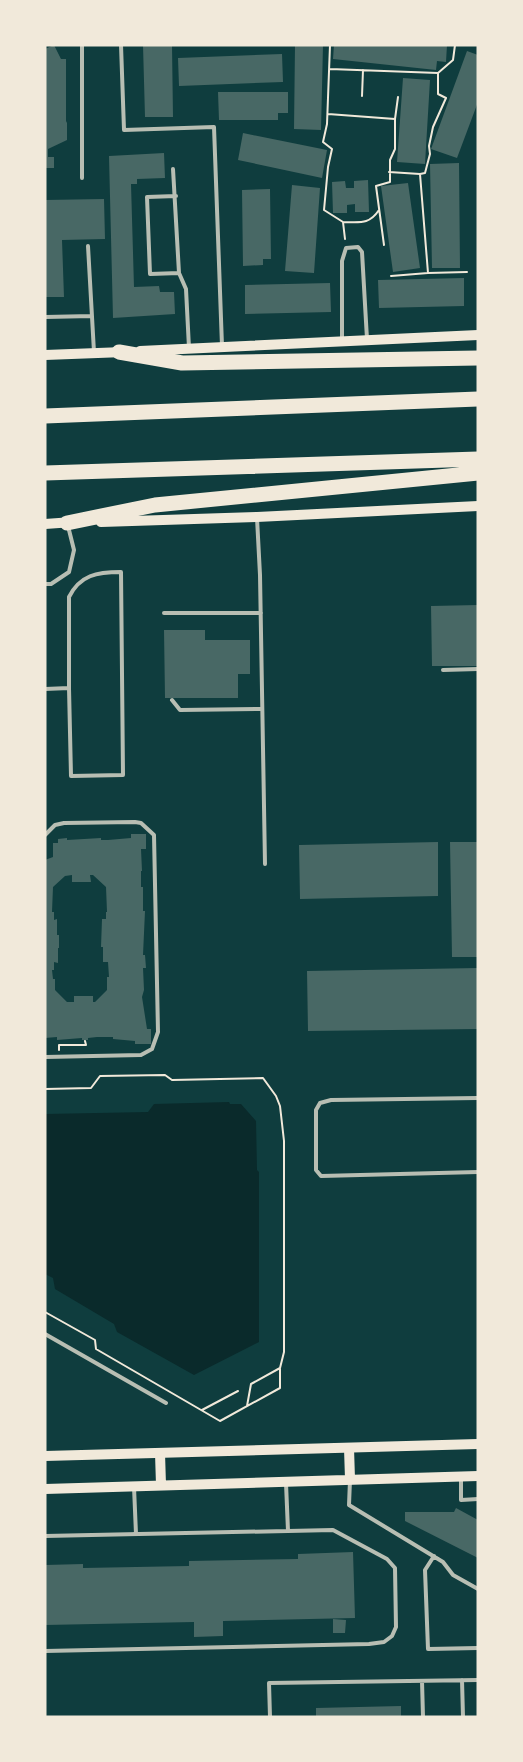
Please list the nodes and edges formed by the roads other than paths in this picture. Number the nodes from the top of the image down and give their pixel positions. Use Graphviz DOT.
graph roads {
  1 [pos="82,45"];
  2 [pos="121,45"];
  3 [pos="173,169"];
  4 [pos="82,177"];
  5 [pos="176,196"];
  6 [pos="88,246"];
  7 [pos="179,273"];
  8 [pos="92,316"];
  9 [pos="45,317"];
  10 [pos="478,335"];
  11 [pos="367,340"];
  12 [pos="342,341"];
  13 [pos="222,347"];
  14 [pos="189,349"];
  15 [pos="119,352"];
  16 [pos="94,353"];
  17 [pos="45,355"];
  18 [pos="478,358"];
  19 [pos="478,399"];
  20 [pos="45,416"];
  21 [pos="478,459"];
  22 [pos="45,473"];
  23 [pos="478,473"];
  24 [pos="478,506"];
  25 [pos="257,517"];
  26 [pos="67,523"];
  27 [pos="45,524"];
  28 [pos="45,584"];
  29 [pos="164,613"];
  30 [pos="261,613"];
  31 [pos="478,669"];
  32 [pos="443,670"];
  33 [pos="69,688"];
  34 [pos="45,689"];
  35 [pos="172,700"];
  36 [pos="262,709"];
  37 [pos="45,835"];
  38 [pos="265,864"];
  39 [pos="45,1057"];
  40 [pos="478,1098"];
  41 [pos="478,1172"];
  42 [pos="45,1334"];
  43 [pos="166,1404"];
  44 [pos="478,1444"];
  45 [pos="349,1448"];
  46 [pos="160,1453"];
  47 [pos="45,1456"];
  48 [pos="461,1476"];
  49 [pos="478,1476"];
  50 [pos="350,1479"];
  51 [pos="286,1482"];
  52 [pos="161,1485"];
  53 [pos="134,1486"];
  54 [pos="45,1489"];
  55 [pos="478,1499"];
  56 [pos="288,1531"];
  57 [pos="136,1534"];
  58 [pos="45,1536"];
  59 [pos="434,1556"];
  60 [pos="478,1589"];
  61 [pos="478,1648"];
  62 [pos="45,1651"];
  63 [pos="462,1680"];
  64 [pos="478,1680"];
  65 [pos="422,1681"];
  66 [pos="270,1717"];
  67 [pos="423,1717"];
  68 [pos="463,1717"];
  1 -- 4 [label="lane"];
  2 -- 13 [label="lane"];
  3 -- 5 [label="lane"];
  5 -- 7 [label="lane"];
  5 -- 7 [label="lane"];
  6 -- 8 [label="lane"];
  7 -- 14 [label="lane"];
  8 -- 9 [label="lane"];
  8 -- 16 [label="lane"];
  10 -- 11 [label="main road"];
  11 -- 12 [label="main road"];
  11 -- 12 [label="lane"];
  12 -- 13 [label="main road"];
  13 -- 14 [label="main road"];
  14 -- 15 [label="main road"];
  15 -- 16 [label="main road"];
  15 -- 18 [label="highway"];
  16 -- 17 [label="main road"];
  19 -- 20 [label="highway"];
  21 -- 22 [label="highway"];
  23 -- 26 [label="highway"];
  24 -- 25 [label="main road"];
  25 -- 26 [label="main road"];
  25 -- 30 [label="lane"];
  26 -- 27 [label="main road"];
  26 -- 28 [label="lane"];
  29 -- 30 [label="lane"];
  30 -- 36 [label="lane"];
  31 -- 32 [label="lane"];
  33 -- 33 [label="lane"];
  33 -- 34 [label="lane"];
  35 -- 36 [label="lane"];
  36 -- 38 [label="lane"];
  37 -- 39 [label="lane"];
  40 -- 41 [label="lane"];
  42 -- 43 [label="lane"];
  44 -- 45 [label="main road"];
  45 -- 46 [label="main road"];
  45 -- 50 [label="main road"];
  46 -- 47 [label="main road"];
  46 -- 52 [label="main road"];
  48 -- 49 [label="main road"];
  48 -- 50 [label="main road"];
  48 -- 55 [label="lane"];
  50 -- 51 [label="main road"];
  50 -- 59 [label="lane"];
  51 -- 52 [label="main road"];
  51 -- 56 [label="lane"];
  52 -- 53 [label="main road"];
  53 -- 54 [label="main road"];
  53 -- 57 [label="lane"];
  56 -- 57 [label="lane"];
  56 -- 62 [label="lane"];
  57 -- 58 [label="lane"];
  59 -- 60 [label="lane"];
  59 -- 61 [label="lane"];
  63 -- 64 [label="lane"];
  63 -- 65 [label="lane"];
  63 -- 68 [label="lane"];
  65 -- 66 [label="lane"];
  65 -- 67 [label="lane"];
}
